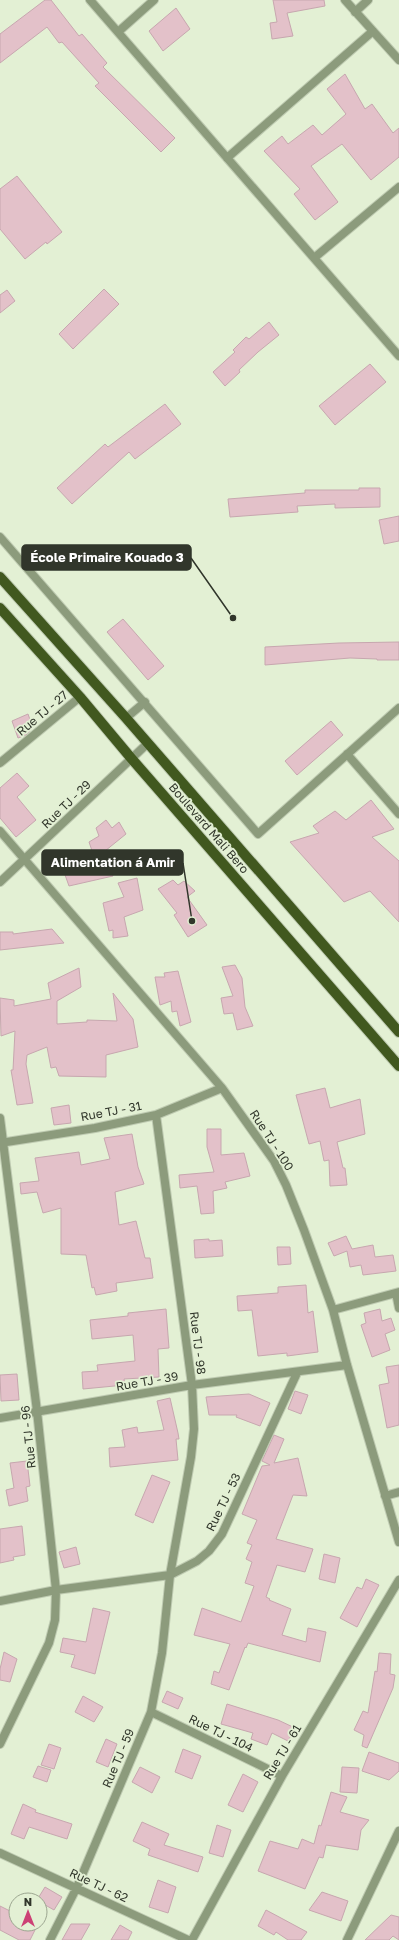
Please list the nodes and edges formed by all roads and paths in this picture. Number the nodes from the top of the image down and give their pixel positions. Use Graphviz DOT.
graph roads {
  1 [pos="90,0"];
  2 [pos="154,0"];
  3 [pos="345,0"];
  4 [pos="368,0"];
  5 [pos="355,12"];
  6 [pos="372,31"];
  7 [pos="118,32"];
  8 [pos="399,60"];
  9 [pos="227,158"];
  10 [pos="399,187"];
  11 [pos="314,258"];
  12 [pos="399,356"];
  13 [pos="0,537"];
  14 [pos="0,577"];
  15 [pos="0,608"];
  16 [pos="80,697"];
  17 [pos="145,702"];
  18 [pos="399,708"];
  19 [pos="126,718"];
  20 [pos="148,744"];
  21 [pos="347,754"];
  22 [pos="131,758"];
  23 [pos="0,763"];
  24 [pos="399,814"];
  25 [pos="0,831"];
  26 [pos="24,860"];
  27 [pos="0,882"];
  28 [pos="399,1032"];
  29 [pos="399,1066"];
  30 [pos="222,1088"];
  31 [pos="156,1115"];
  32 [pos="0,1118"];
  33 [pos="2,1142"];
  34 [pos="397,1292"];
  35 [pos="399,1308"];
  36 [pos="334,1310"];
  37 [pos="347,1365"];
  38 [pos="297,1373"];
  39 [pos="192,1385"];
  40 [pos="37,1411"];
  41 [pos="0,1418"];
  42 [pos="399,1492"];
  43 [pos="385,1496"];
  44 [pos="399,1542"];
  45 [pos="170,1575"];
  46 [pos="399,1580"];
  47 [pos="56,1590"];
  48 [pos="0,1601"];
  49 [pos="150,1712"];
  50 [pos="0,1744"];
  51 [pos="282,1776"];
  52 [pos="399,1831"];
  53 [pos="0,1853"];
  54 [pos="77,1887"];
  55 [pos="50,1940"];
  56 [pos="188,1940"];
  57 [pos="192,1940"];
  58 [pos="347,1940"];
  1 -- 7 [label="street"];
  2 -- 7 [label="street"];
  3 -- 5 [label="street"];
  4 -- 5 [label="street"];
  5 -- 6 [label="street"];
  6 -- 8 [label="street"];
  6 -- 9 [label="street"];
  7 -- 9 [label="street"];
  9 -- 11 [label="street"];
  10 -- 11 [label="street"];
  11 -- 12 [label="street"];
  13 -- 17 [label="street"];
  14 -- 19 [label="main road, Boulevard Mali Bero"];
  15 -- 16 [label="main road, Boulevard Mali Bero"];
  16 -- 22 [label="main road, Boulevard Mali Bero"];
  16 -- 23 [label="street, Rue TJ - 27"];
  17 -- 19 [label="street"];
  17 -- 21 [label="street"];
  18 -- 21 [label="street"];
  19 -- 20 [label="main road, Boulevard Mali Bero"];
  20 -- 22 [label="street, Rue TJ - 29"];
  20 -- 28 [label="main road, Boulevard Mali Bero"];
  21 -- 24 [label="street"];
  22 -- 26 [label="street, Rue TJ - 29"];
  22 -- 29 [label="main road, Boulevard Mali Bero"];
  25 -- 26 [label="street"];
  26 -- 27 [label="street, Rue TJ - 29"];
  26 -- 30 [label="street, Rue TJ - 100"];
  30 -- 31 [label="street, Rue TJ - 31"];
  30 -- 36 [label="street, Rue TJ - 100"];
  31 -- 33 [label="street, Rue TJ - 31"];
  31 -- 39 [label="street, Rue TJ - 98"];
  32 -- 33 [label="street, Rue TJ - 96"];
  33 -- 40 [label="street, Rue TJ - 96"];
  34 -- 35 [label="street"];
  34 -- 36 [label="street"];
  36 -- 37 [label="street, Rue TJ - 100"];
  37 -- 38 [label="street, Rue TJ - 39"];
  37 -- 43 [label="street, Rue TJ - 100"];
  38 -- 39 [label="street, Rue TJ - 39"];
  38 -- 45 [label="street, Rue TJ - 53"];
  39 -- 40 [label="street, Rue TJ - 39"];
  39 -- 45 [label="street, Rue TJ - 98"];
  40 -- 41 [label="street, Rue TJ - 39"];
  40 -- 47 [label="street, Rue TJ - 96"];
  42 -- 43 [label="street"];
  43 -- 44 [label="street, Rue TJ - 100"];
  45 -- 47 [label="street, Rue TJ - 53"];
  45 -- 49 [label="street, Rue TJ - 59"];
  46 -- 51 [label="street, Rue TJ - 61"];
  47 -- 48 [label="street, Rue TJ - 53"];
  47 -- 50 [label="street, Rue TJ - 96"];
  49 -- 51 [label="street, Rue TJ - 104"];
  49 -- 54 [label="street, Rue TJ - 59"];
  51 -- 57 [label="street, Rue TJ - 61"];
  52 -- 58 [label="street"];
  53 -- 54 [label="street, Rue TJ - 62"];
  54 -- 55 [label="street, Rue TJ - 59"];
  54 -- 56 [label="street, Rue TJ - 62"];
}
